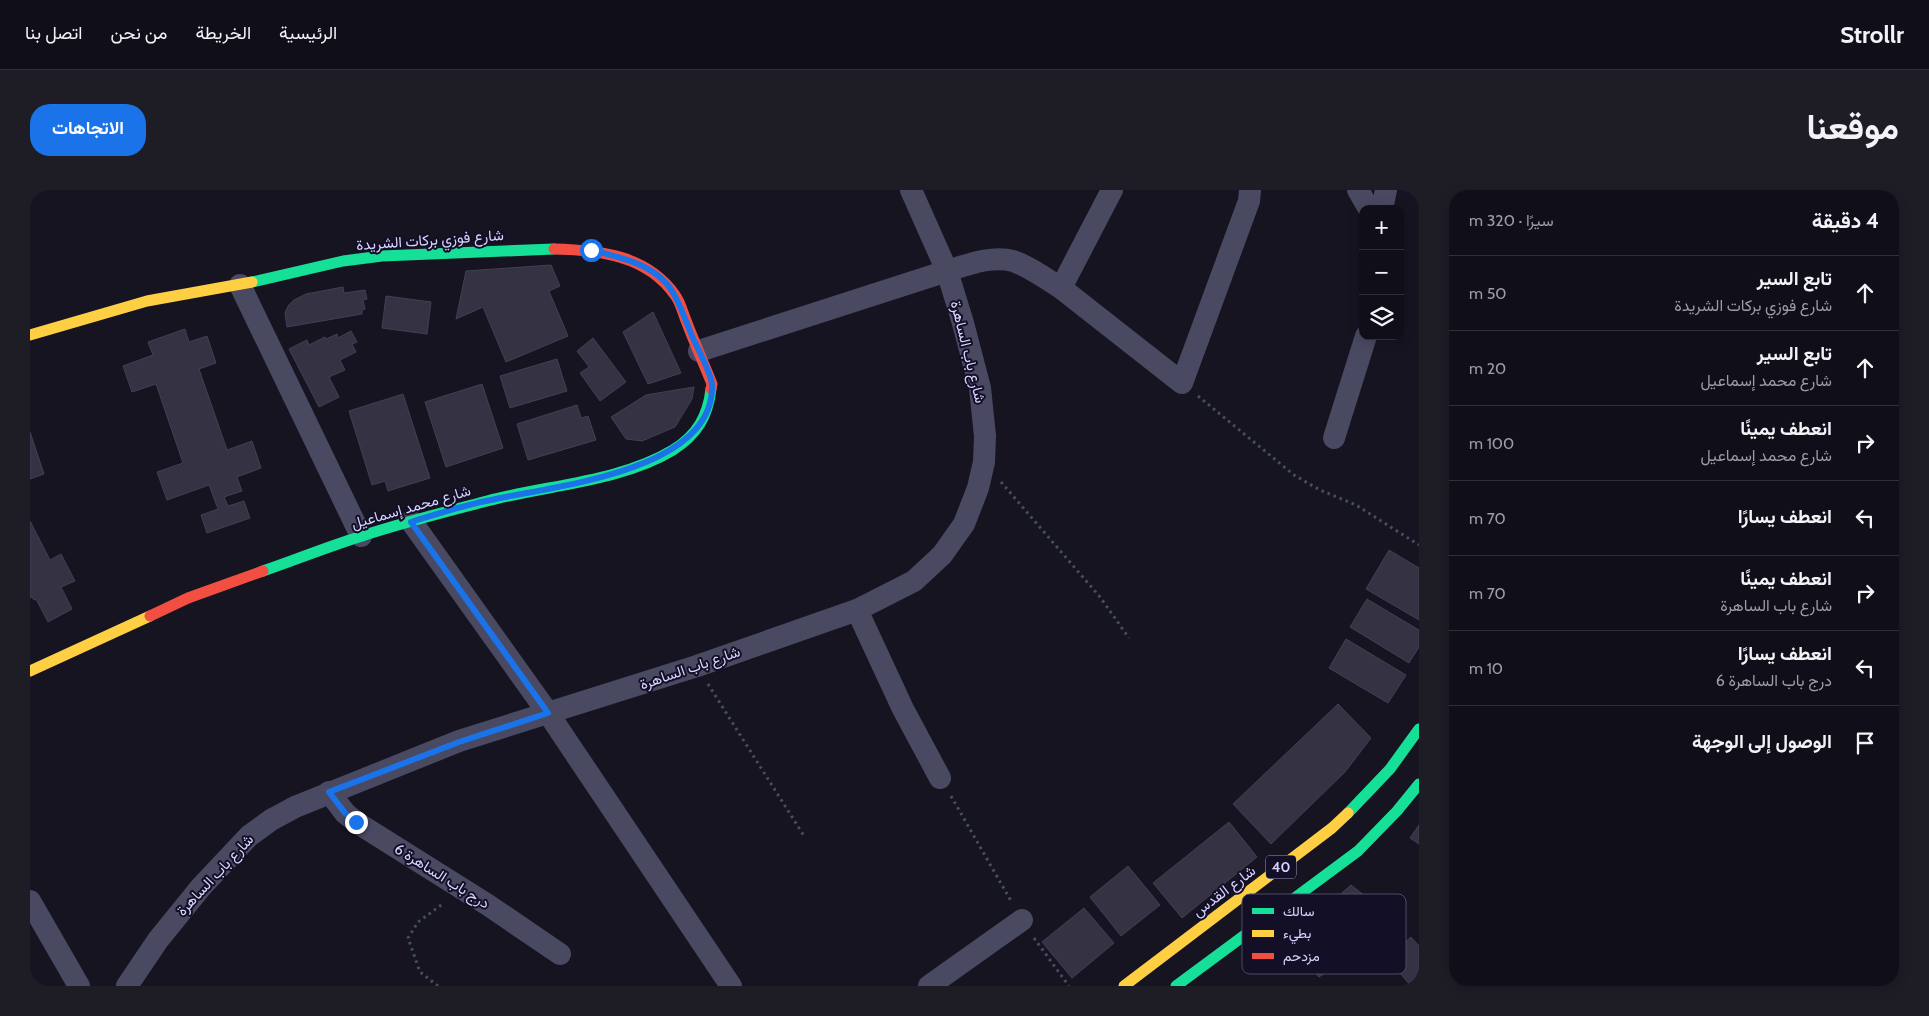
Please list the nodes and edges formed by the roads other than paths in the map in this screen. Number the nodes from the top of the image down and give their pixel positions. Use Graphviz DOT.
graph roads {
  1 [pos="911,190"];
  2 [pos="1112,190"];
  3 [pos="1250,190"];
  4 [pos="1358,190"];
  5 [pos="1386,190"];
  6 [pos="1367,205"];
  7 [pos="1383,205"];
  8 [pos="947,271"];
  9 [pos="240,285"];
  10 [pos="1061,288"];
  11 [pos="30,335"];
  12 [pos="1365,340"];
  13 [pos="699,351"];
  14 [pos="1334,438"];
  15 [pos="411,522"];
  16 [pos="361,536"];
  17 [pos="857,610"];
  18 [pos="30,671"];
  19 [pos="548,713"];
  20 [pos="1419,729"];
  21 [pos="940,778"];
  22 [pos="1419,784"];
  23 [pos="329,792"];
  24 [pos="1245,894"];
  25 [pos="1301,894"];
  26 [pos="1242,896"];
  27 [pos="30,901"];
  28 [pos="1022,920"];
  29 [pos="1242,937"];
  30 [pos="560,954"];
  31 [pos="79,986"];
  32 [pos="127,986"];
  33 [pos="731,986"];
  34 [pos="929,986"];
  35 [pos="1124,986"];
  36 [pos="1176,986"];
  1 -- 8 [label="street, شارع باب الساهرة"];
  2 -- 10 [label="street"];
  3 -- 10 [label="street"];
  4 -- 6 [label="street"];
  5 -- 7 [label="street"];
  8 -- 10 [label="street"];
  8 -- 13 [label="street"];
  8 -- 17 [label="street, شارع باب الساهرة"];
  9 -- 11 [label="main road, شارع فوزي بركات الشريدة"];
  9 -- 13 [label="main road, شارع فوزي بركات الشريدة"];
  9 -- 16 [label="street"];
  12 -- 14 [label="street"];
  13 -- 15 [label="main road, شارع محمد إسماعيل"];
  15 -- 16 [label="main road, شارع محمد إسماعيل"];
  15 -- 19 [label="street"];
  16 -- 18 [label="main road, شارع محمد إسماعيل"];
  17 -- 19 [label="street, شارع باب الساهرة"];
  17 -- 21 [label="street"];
  19 -- 23 [label="street, شارع باب الساهرة"];
  19 -- 33 [label="street"];
  20 -- 24 [label="main road, شارع القدس / 40"];
  22 -- 25 [label="main road, 40"];
  23 -- 30 [label="street, درج باب الساهرة 6"];
  23 -- 32 [label="street, شارع باب الساهرة"];
  26 -- 35 [label="main road, شارع القدس / 40"];
  27 -- 31 [label="street"];
  28 -- 34 [label="street"];
  29 -- 36 [label="main road, 40"];
}
